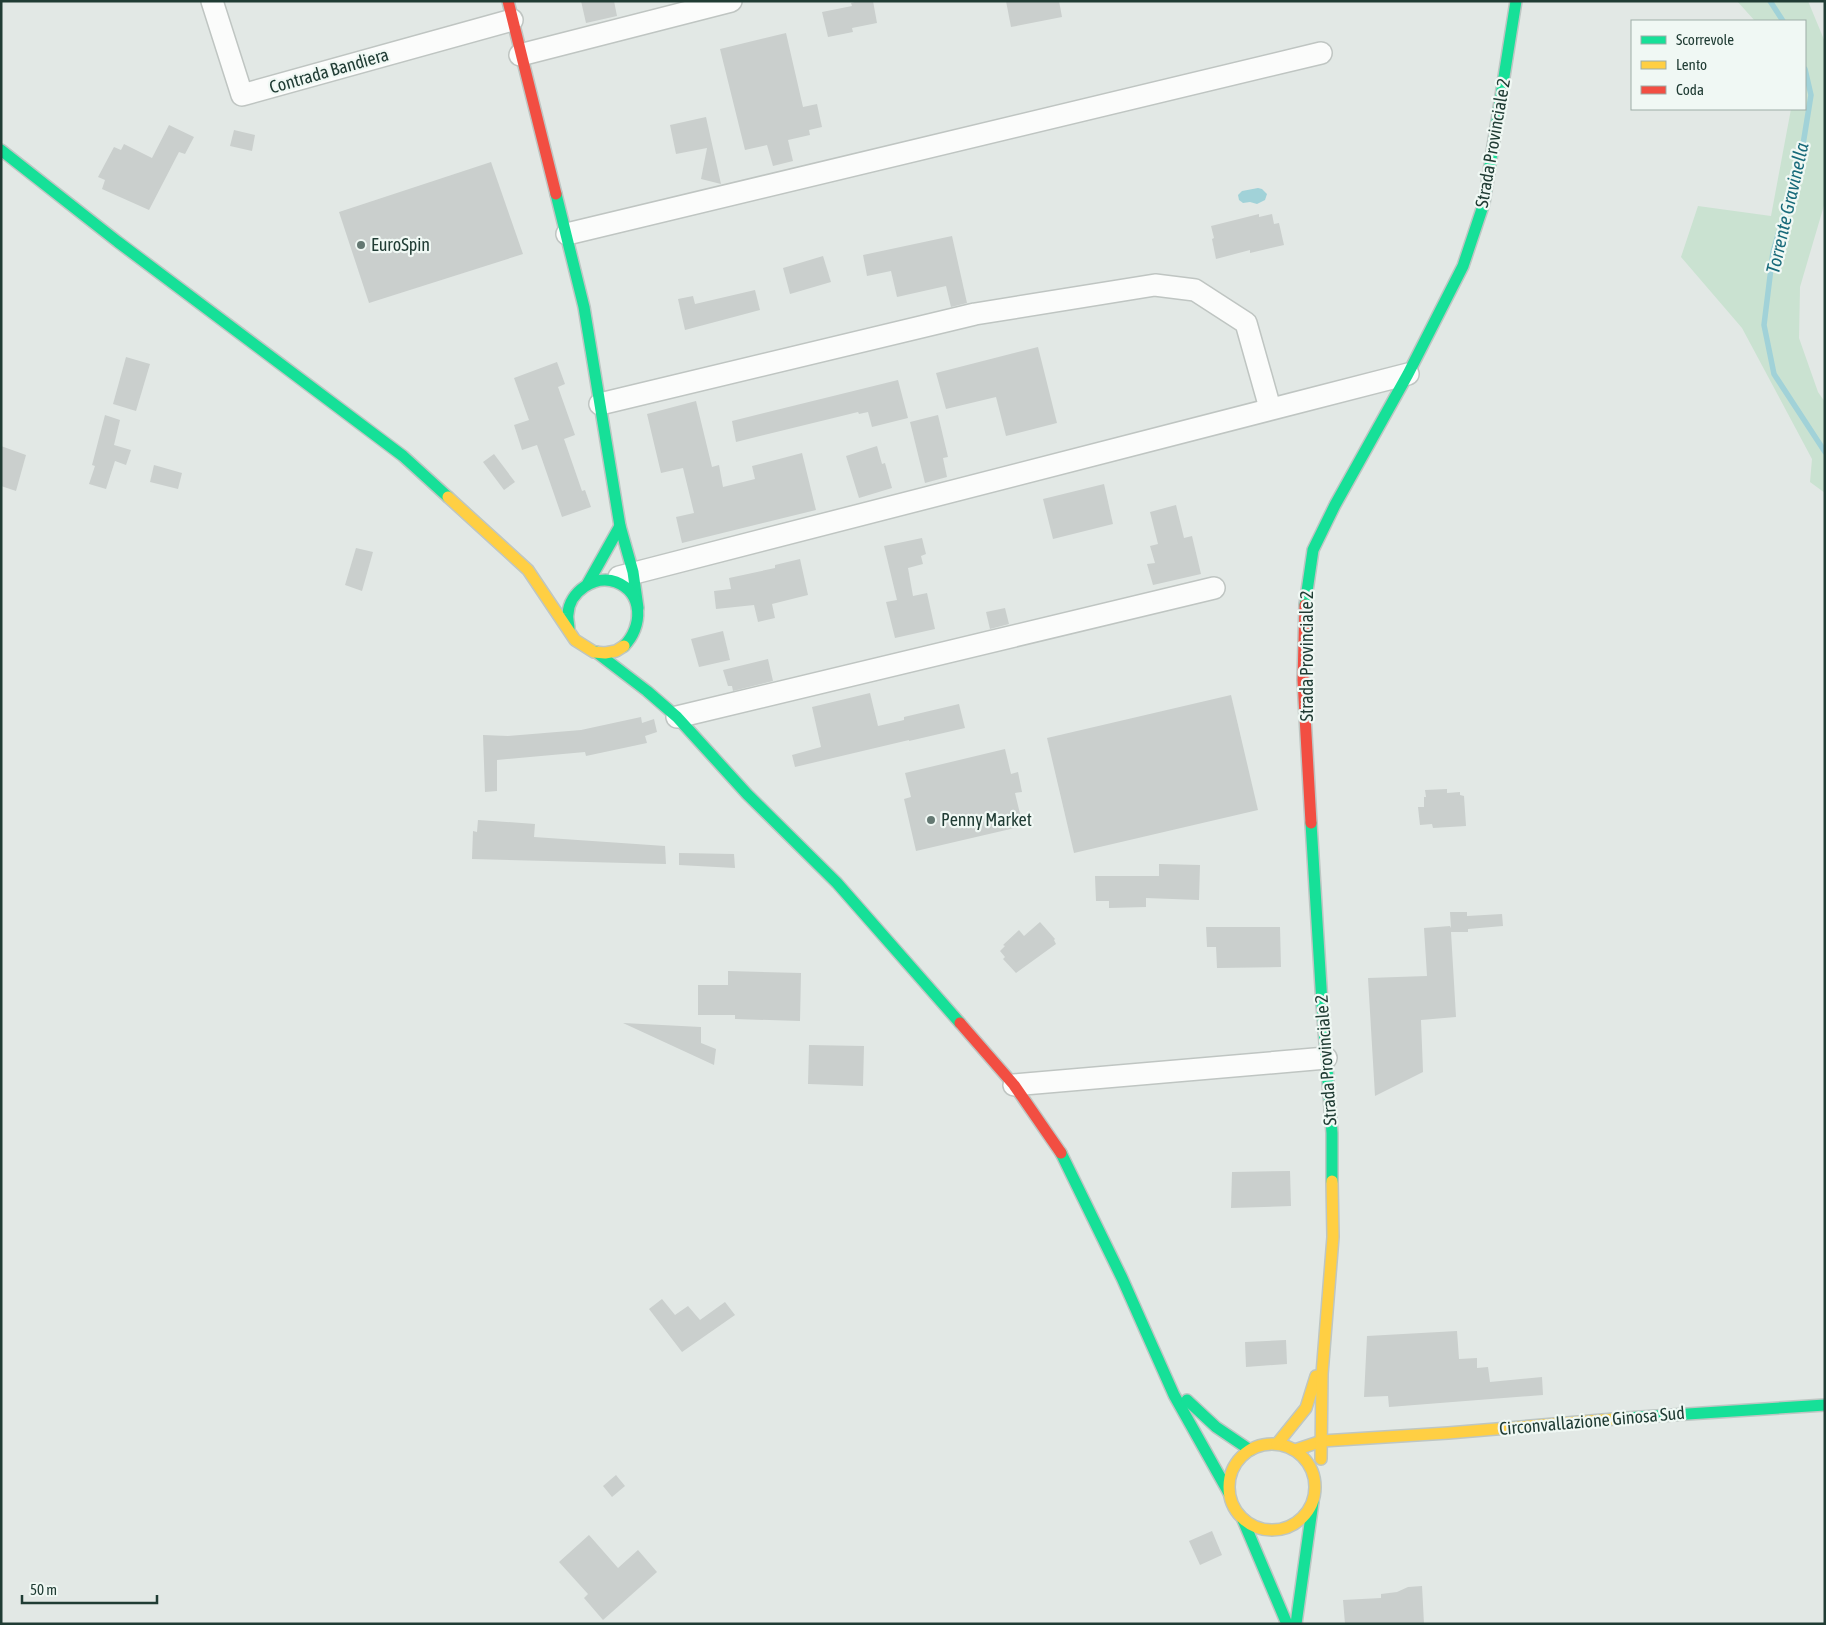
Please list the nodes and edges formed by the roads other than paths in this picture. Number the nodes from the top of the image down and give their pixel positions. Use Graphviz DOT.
graph roads {
  1 [pos="212,1"];
  2 [pos="731,1"];
  3 [pos="1516,1"];
  4 [pos="510,11"];
  5 [pos="1321,54"];
  6 [pos="520,55"];
  7 [pos="1,150"];
  8 [pos="567,234"];
  9 [pos="1408,374"];
  10 [pos="600,404"];
  11 [pos="1270,408"];
  12 [pos="620,526"];
  13 [pos="528,570"];
  14 [pos="633,572"];
  15 [pos="544,577"];
  16 [pos="597,582"];
  17 [pos="1214,588"];
  18 [pos="638,608"];
  19 [pos="569,629"];
  20 [pos="636,631"];
  21 [pos="639,648"];
  22 [pos="596,652"];
  23 [pos="644,674"];
  24 [pos="647,691"];
  25 [pos="677,717"];
  26 [pos="1326,1058"];
  27 [pos="1014,1085"];
  28 [pos="1324,1353"];
  29 [pos="1164,1371"];
  30 [pos="1825,1405"];
  31 [pos="1360,1439"];
  32 [pos="1322,1441"];
  33 [pos="1277,1444"];
  34 [pos="1250,1450"];
  35 [pos="1295,1450"];
  36 [pos="1321,1459"];
  37 [pos="1316,1482"];
  38 [pos="1229,1493"];
  39 [pos="1313,1502"];
  40 [pos="1243,1520"];
  41 [pos="1287,1624"];
  42 [pos="1296,1624"];
  1 -- 4 [label="street, Contrada Bandiera"];
  2 -- 6 [label="street"];
  3 -- 9 [label="main road, Strada Provinciale 2"];
  4 -- 6 [label="main road"];
  5 -- 8 [label="street"];
  6 -- 8 [label="main road"];
  7 -- 13 [label="main road"];
  8 -- 10 [label="main road"];
  9 -- 11 [label="street"];
  9 -- 26 [label="main road, Strada Provinciale 2"];
  10 -- 11 [label="street"];
  10 -- 12 [label="main road"];
  11 -- 14 [label="street"];
  12 -- 14 [label="main road"];
  12 -- 16 [label="main road"];
  13 -- 15 [label="main road"];
  13 -- 19 [label="main road"];
  14 -- 16 [label="street"];
  14 -- 18 [label="main road"];
  16 -- 18 [label="main road"];
  16 -- 19 [label="main road"];
  17 -- 25 [label="street"];
  18 -- 20 [label="main road"];
  19 -- 22 [label="main road"];
  20 -- 21 [label="main road"];
  20 -- 22 [label="main road"];
  22 -- 24 [label="main road"];
  23 -- 24 [label="main road"];
  24 -- 25 [label="main road"];
  25 -- 27 [label="main road"];
  26 -- 27 [label="street"];
  26 -- 28 [label="main road, Strada Provinciale 2"];
  27 -- 29 [label="main road"];
  28 -- 32 [label="main road"];
  28 -- 33 [label="main road"];
  29 -- 34 [label="main road"];
  29 -- 38 [label="main road"];
  30 -- 31 [label="main road, Circonvallazione Ginosa Sud"];
  31 -- 32 [label="main road, Circonvallazione Ginosa Sud"];
  31 -- 36 [label="main road, Circonvallazione Ginosa Sud"];
  32 -- 35 [label="main road, Circonvallazione Ginosa Sud"];
  32 -- 36 [label="main road"];
  33 -- 34 [label="main road"];
  33 -- 35 [label="main road"];
  34 -- 38 [label="main road"];
  35 -- 37 [label="main road"];
  36 -- 37 [label="main road"];
  37 -- 39 [label="main road"];
  38 -- 40 [label="main road"];
  39 -- 40 [label="main road"];
  39 -- 42 [label="main road"];
  40 -- 41 [label="main road"];
}
